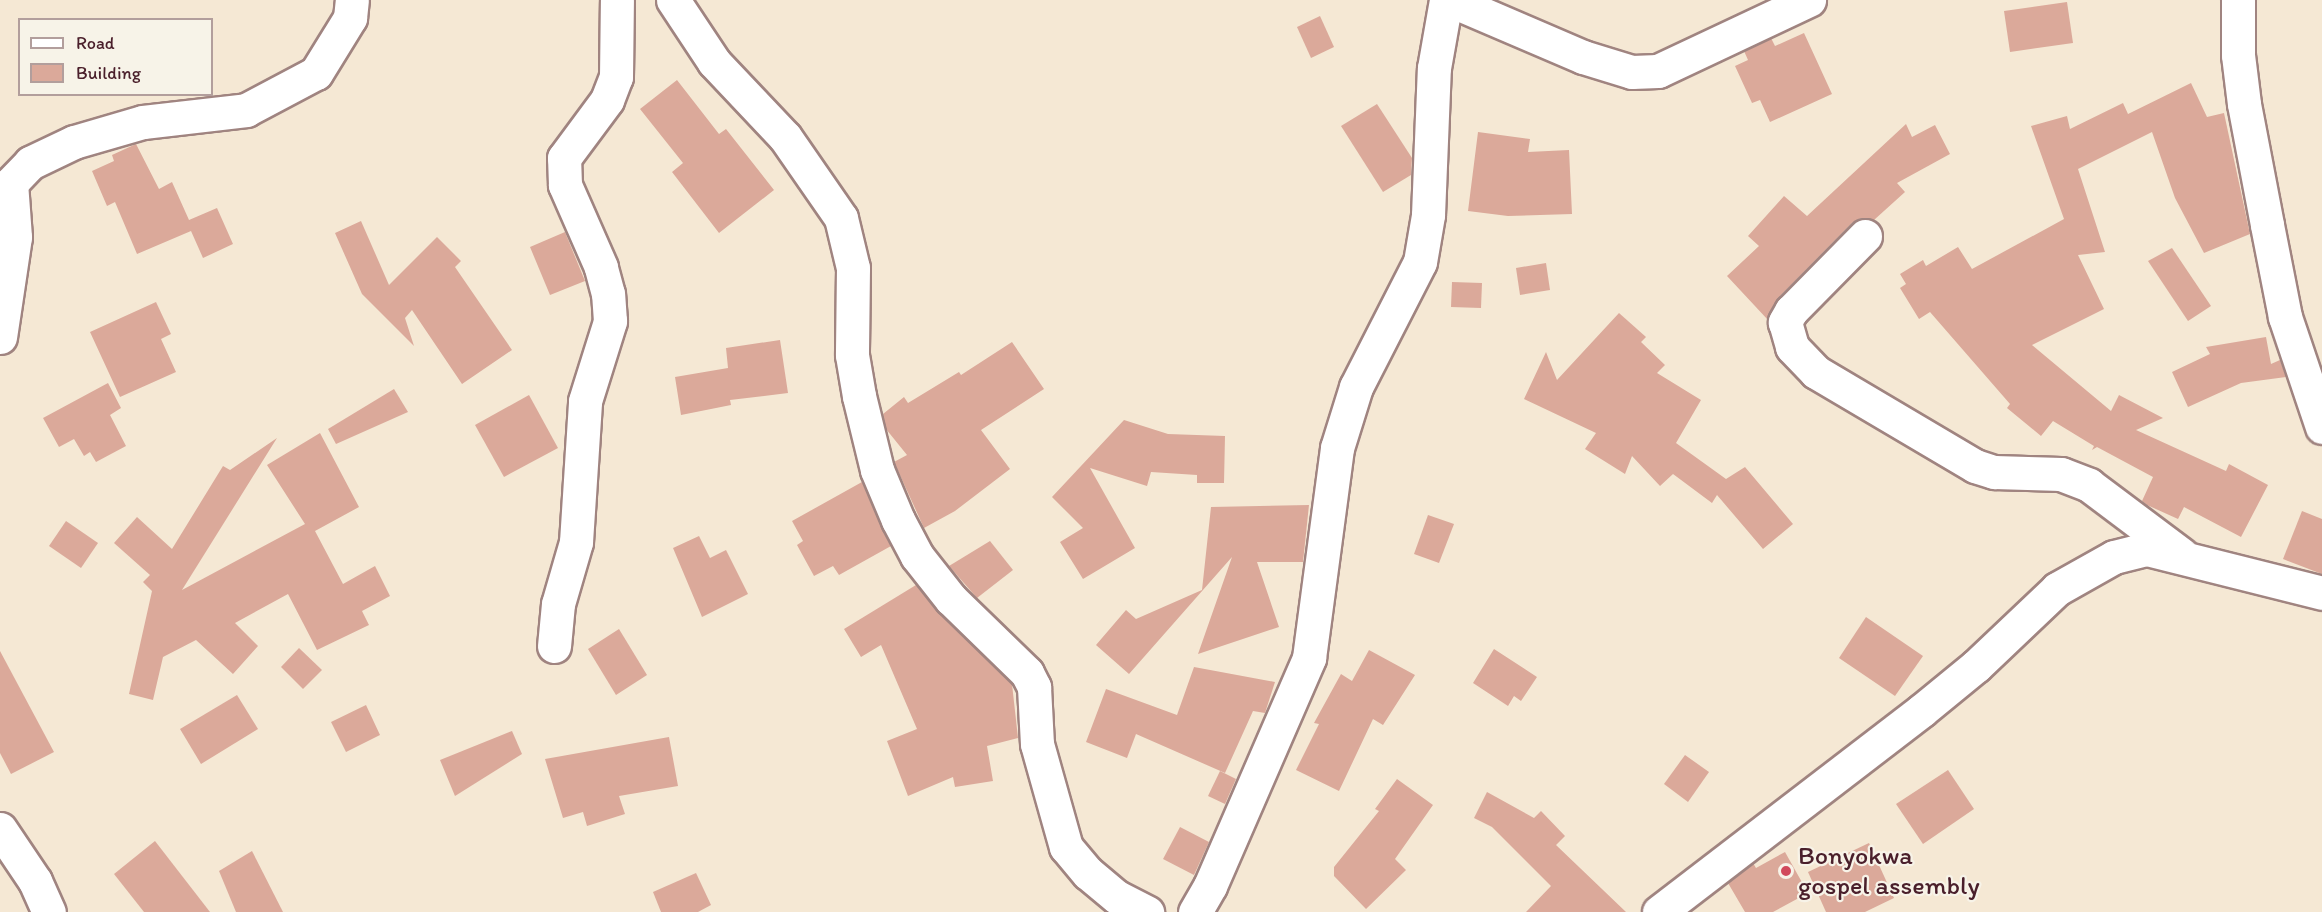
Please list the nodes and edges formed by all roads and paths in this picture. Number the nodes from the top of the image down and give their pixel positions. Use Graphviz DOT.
graph roads {
  1 [pos="352,0"];
  2 [pos="617,0"];
  3 [pos="673,0"];
  4 [pos="1448,0"];
  5 [pos="1809,0"];
  6 [pos="2238,0"];
  7 [pos="5,180"];
  8 [pos="1865,236"];
  9 [pos="0,337"];
  10 [pos="2322,427"];
  11 [pos="2186,558"];
  12 [pos="2322,593"];
  13 [pos="554,646"];
  14 [pos="0,829"];
  15 [pos="49,912"];
  16 [pos="1148,912"];
  17 [pos="1195,912"];
  18 [pos="1659,912"];
  1 -- 7 [label="street"];
  2 -- 13 [label="street"];
  3 -- 16 [label="street"];
  4 -- 5 [label="street"];
  4 -- 17 [label="street"];
  6 -- 10 [label="street"];
  7 -- 9 [label="street"];
  8 -- 11 [label="street"];
  11 -- 12 [label="street"];
  11 -- 18 [label="street"];
  14 -- 15 [label="street"];
}
